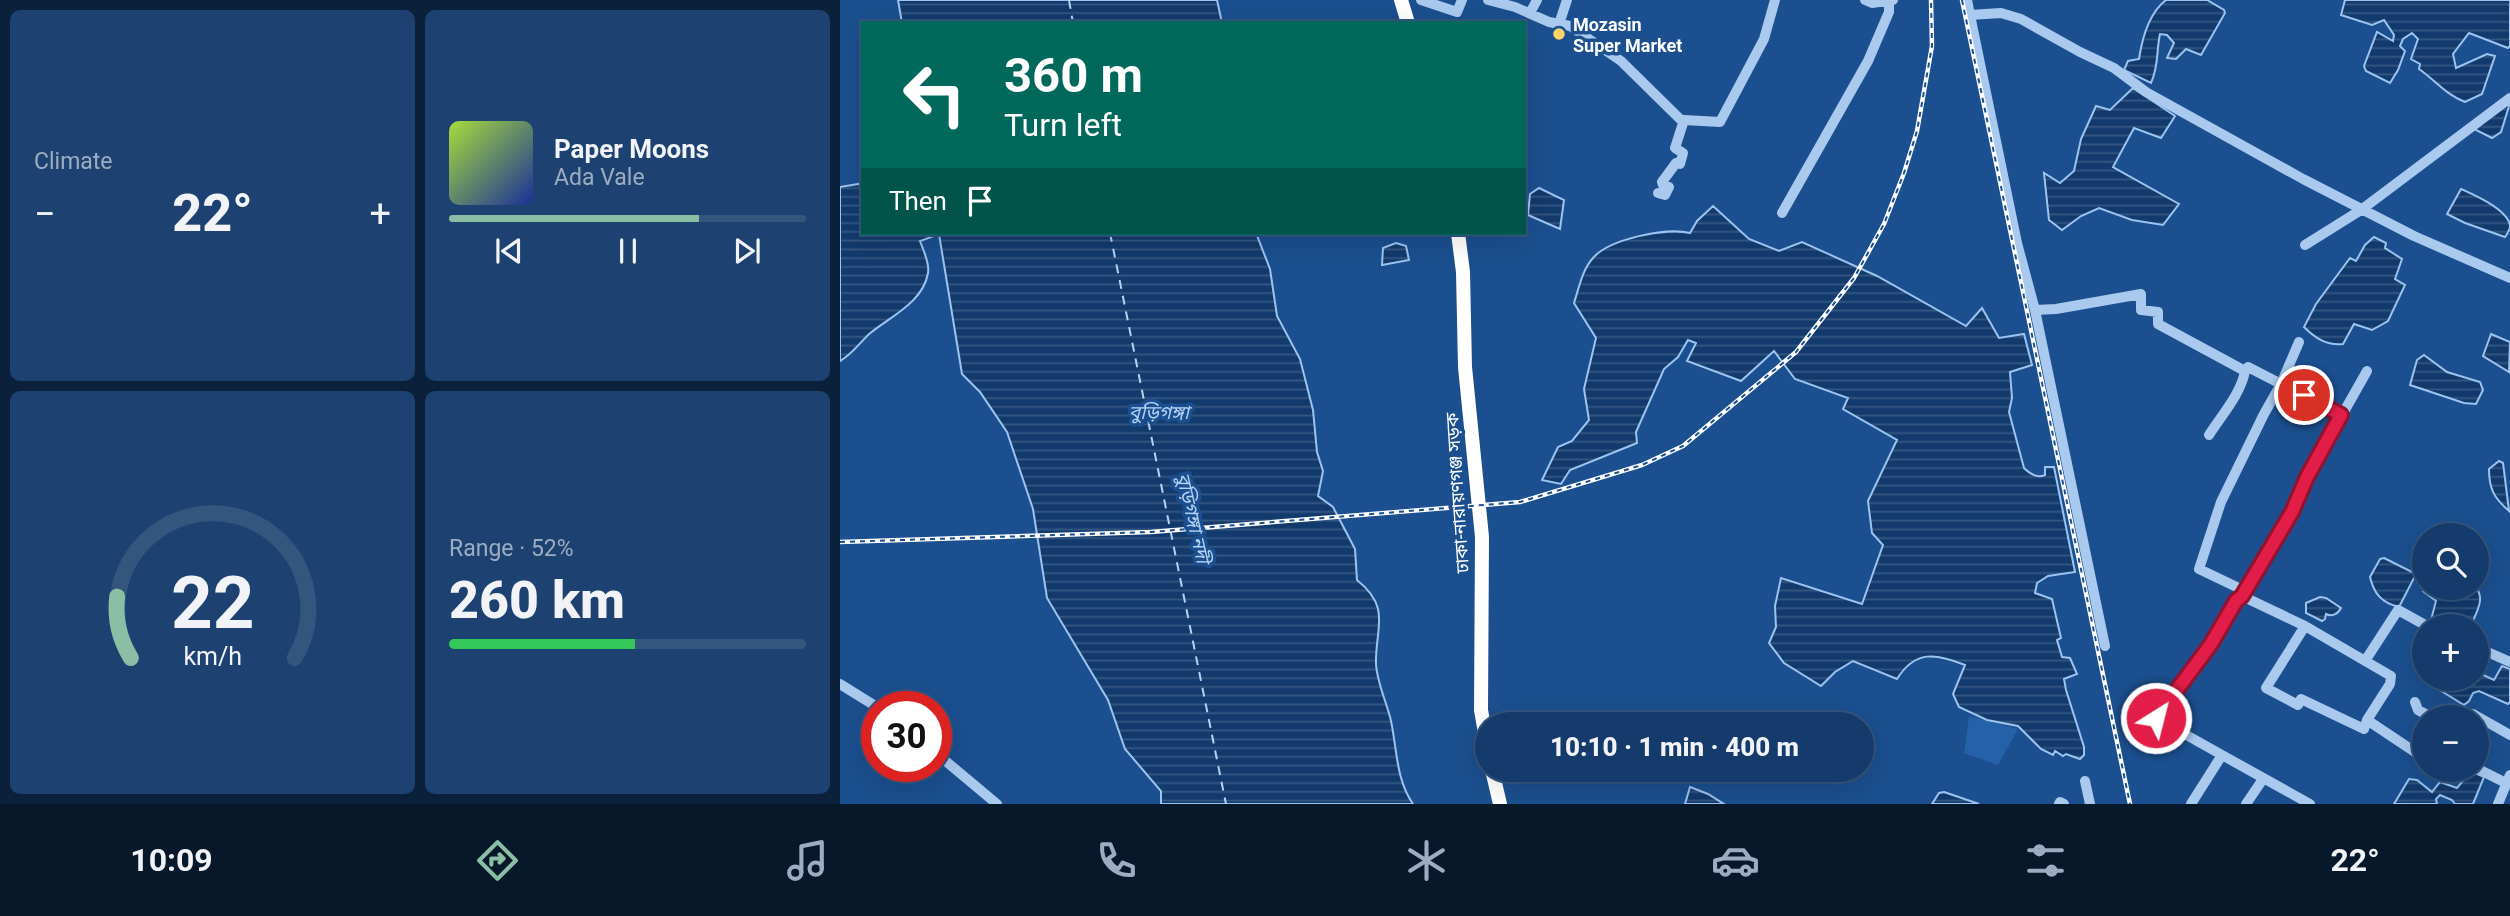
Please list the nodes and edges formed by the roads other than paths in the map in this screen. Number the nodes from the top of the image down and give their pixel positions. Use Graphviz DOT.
graph roads {
  1 [pos="1401,0"];
  2 [pos="1421,0"];
  3 [pos="1462,0"];
  4 [pos="1488,0"];
  5 [pos="1537,0"];
  6 [pos="1567,0"];
  7 [pos="1775,0"];
  8 [pos="1865,0"];
  9 [pos="1967,0"];
  10 [pos="1891,1"];
  11 [pos="1530,13"];
  12 [pos="1970,15"];
  13 [pos="1407,21"];
  14 [pos="1559,24"];
  15 [pos="2510,98"];
  16 [pos="1684,120"];
  17 [pos="1658,193"];
  18 [pos="2361,210"];
  19 [pos="1782,213"];
  20 [pos="1458,235"];
  21 [pos="2305,245"];
  22 [pos="2510,278"];
  23 [pos="2035,310"];
  24 [pos="2299,342"];
  25 [pos="2248,367"];
  26 [pos="2367,371"];
  27 [pos="2281,384"];
  28 [pos="2341,415"];
  29 [pos="2208,435"];
  30 [pos="2244,593"];
  31 [pos="2412,618"];
  32 [pos="2305,626"];
  33 [pos="2105,646"];
  34 [pos="2489,653"];
  35 [pos="2365,661"];
  36 [pos="2510,662"];
  37 [pos="840,684"];
  38 [pos="861,697"];
  39 [pos="2415,702"];
  40 [pos="2416,705"];
  41 [pos="1481,712"];
  42 [pos="2367,720"];
  43 [pos="2489,723"];
  44 [pos="2510,735"];
  45 [pos="2412,750"];
  46 [pos="2222,755"];
  47 [pos="952,766"];
  48 [pos="2489,775"];
  49 [pos="2263,779"];
  50 [pos="2085,781"];
  51 [pos="1495,782"];
  52 [pos="2507,785"];
  53 [pos="997,804"];
  54 [pos="1500,804"];
  55 [pos="2090,804"];
  56 [pos="2191,804"];
  57 [pos="2246,804"];
  58 [pos="2310,804"];
  59 [pos="2498,804"];
  1 -- 13 [label="highway"];
  2 -- 3 [label="street"];
  4 -- 11 [label="street"];
  5 -- 11 [label="street"];
  6 -- 14 [label="street"];
  7 -- 16 [label="street"];
  8 -- 10 [label="street"];
  9 -- 12 [label="street"];
  10 -- 19 [label="street"];
  11 -- 14 [label="street"];
  12 -- 18 [label="street"];
  12 -- 23 [label="street"];
  14 -- 16 [label="street"];
  15 -- 18 [label="street"];
  16 -- 17 [label="street"];
  18 -- 21 [label="street"];
  18 -- 22 [label="street"];
  20 -- 41 [label="highway, ঢাকা-নারায়ণগঞ্জ সড়ক"];
  23 -- 29 [label="street"];
  23 -- 33 [label="street"];
  24 -- 27 [label="street"];
  25 -- 27 [label="street"];
  26 -- 28 [label="street"];
  27 -- 28 [label="street"];
  27 -- 30 [label="street"];
  28 -- 30 [label="street"];
  30 -- 32 [label="street"];
  30 -- 46 [label="street"];
  31 -- 35 [label="street"];
  32 -- 35 [label="street"];
  32 -- 42 [label="street"];
  34 -- 36 [label="street"];
  35 -- 42 [label="street"];
  37 -- 38 [label="street"];
  39 -- 40 [label="street"];
  42 -- 45 [label="street"];
  43 -- 44 [label="street"];
  46 -- 49 [label="street"];
  46 -- 56 [label="street"];
  47 -- 53 [label="street"];
  48 -- 52 [label="street"];
  49 -- 57 [label="street"];
  49 -- 58 [label="street"];
  50 -- 55 [label="street"];
  51 -- 54 [label="highway"];
  52 -- 59 [label="street"];
}
